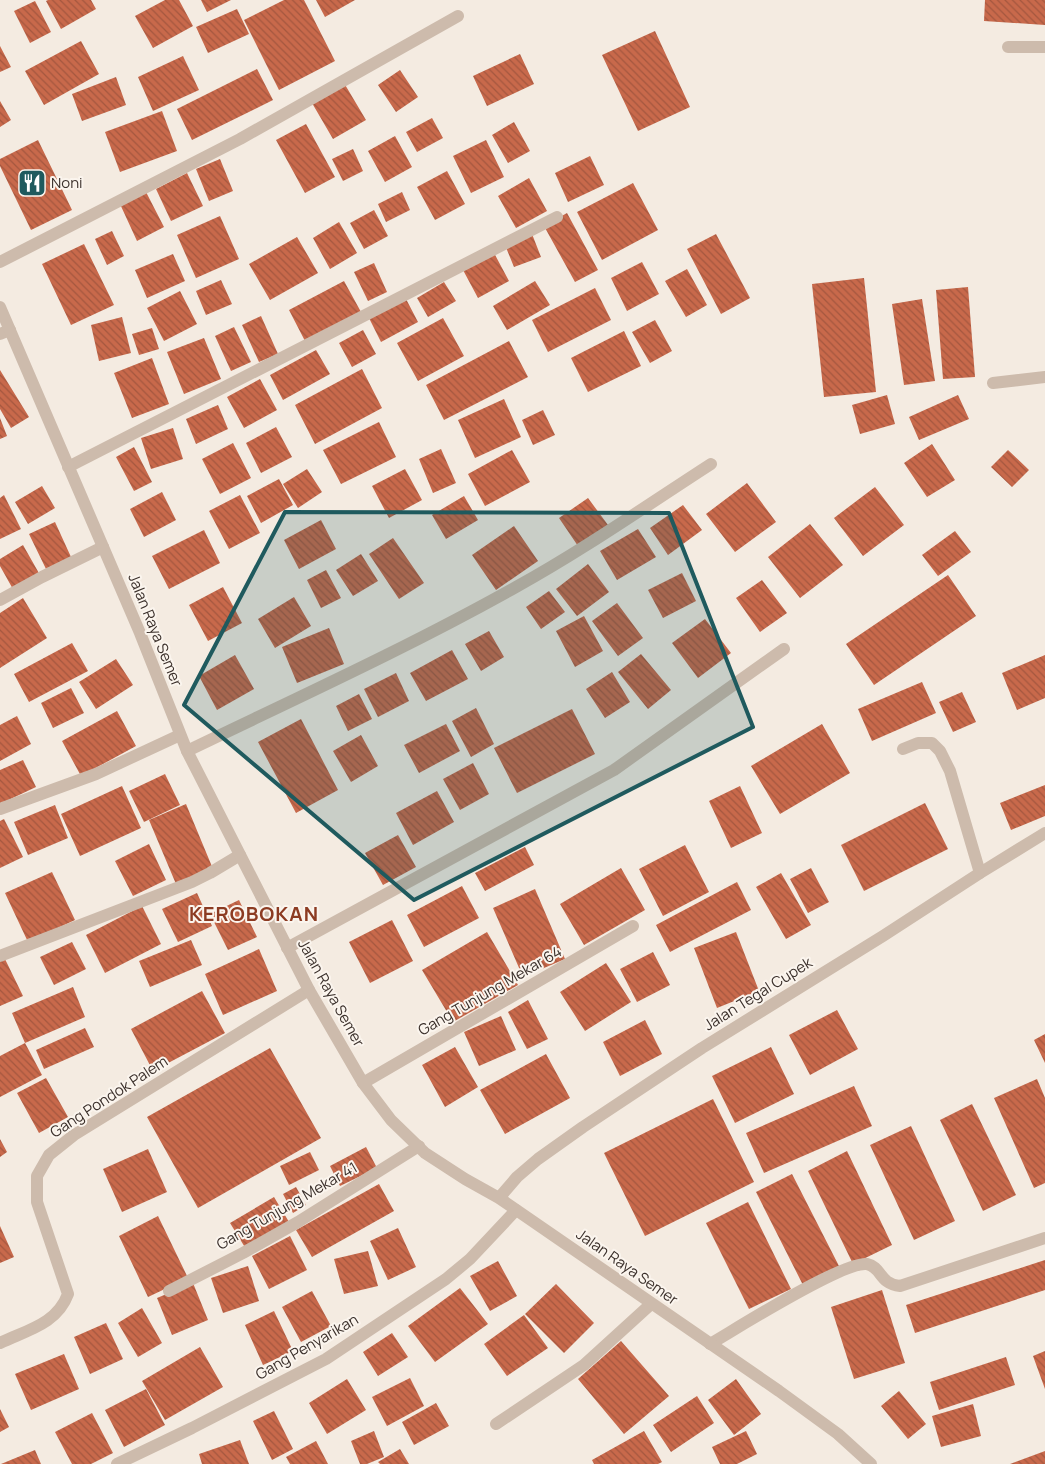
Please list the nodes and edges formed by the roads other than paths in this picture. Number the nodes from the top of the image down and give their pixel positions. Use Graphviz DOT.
graph roads {
  1 [pos="458,16"];
  2 [pos="1008,47"];
  3 [pos="1045,47"];
  4 [pos="557,217"];
  5 [pos="0,262"];
  6 [pos="0,307"];
  7 [pos="5,332"];
  8 [pos="1045,377"];
  9 [pos="993,383"];
  10 [pos="711,464"];
  11 [pos="68,467"];
  12 [pos="103,547"];
  13 [pos="0,600"];
  14 [pos="784,648"];
  15 [pos="180,735"];
  16 [pos="903,749"];
  17 [pos="187,751"];
  18 [pos="0,809"];
  19 [pos="1045,833"];
  20 [pos="240,855"];
  21 [pos="980,873"];
  22 [pos="634,926"];
  23 [pos="287,948"];
  24 [pos="0,956"];
  25 [pos="310,990"];
  26 [pos="363,1084"];
  27 [pos="419,1146"];
  28 [pos="499,1198"];
  29 [pos="516,1210"];
  30 [pos="1045,1238"];
  31 [pos="169,1291"];
  32 [pos="651,1304"];
  33 [pos="0,1343"];
  34 [pos="710,1344"];
  35 [pos="496,1424"];
  36 [pos="116,1464"];
  37 [pos="871,1464"];
  1 -- 5 [label="street"];
  2 -- 3 [label="street"];
  4 -- 11 [label="street"];
  6 -- 7 [label="street, Jalan Raya Semer"];
  7 -- 11 [label="street, Jalan Raya Semer"];
  8 -- 9 [label="street"];
  10 -- 17 [label="street"];
  11 -- 12 [label="street, Jalan Raya Semer"];
  12 -- 13 [label="street"];
  12 -- 15 [label="street, Jalan Raya Semer"];
  14 -- 23 [label="street"];
  15 -- 17 [label="street, Jalan Raya Semer"];
  15 -- 18 [label="street"];
  16 -- 21 [label="street"];
  17 -- 20 [label="street, Jalan Raya Semer"];
  19 -- 21 [label="street, Jalan Tegal Cupek"];
  20 -- 23 [label="street, Jalan Raya Semer"];
  20 -- 24 [label="street"];
  21 -- 28 [label="street, Jalan Tegal Cupek"];
  22 -- 26 [label="street, Gang Tunjung Mekar 64"];
  23 -- 25 [label="street, Jalan Raya Semer"];
  25 -- 26 [label="street, Jalan Raya Semer"];
  25 -- 33 [label="street, Gang Pondok Palem"];
  26 -- 27 [label="street, Jalan Raya Semer"];
  27 -- 28 [label="street, Jalan Raya Semer"];
  27 -- 31 [label="street, Gang Tunjung Mekar 41"];
  28 -- 29 [label="street, Jalan Raya Semer"];
  29 -- 32 [label="street, Jalan Raya Semer"];
  29 -- 36 [label="street, Gang Penyarikan"];
  30 -- 34 [label="street"];
  32 -- 34 [label="street, Jalan Raya Semer"];
  32 -- 35 [label="street"];
  34 -- 37 [label="street, Jalan Raya Semer"];
}
